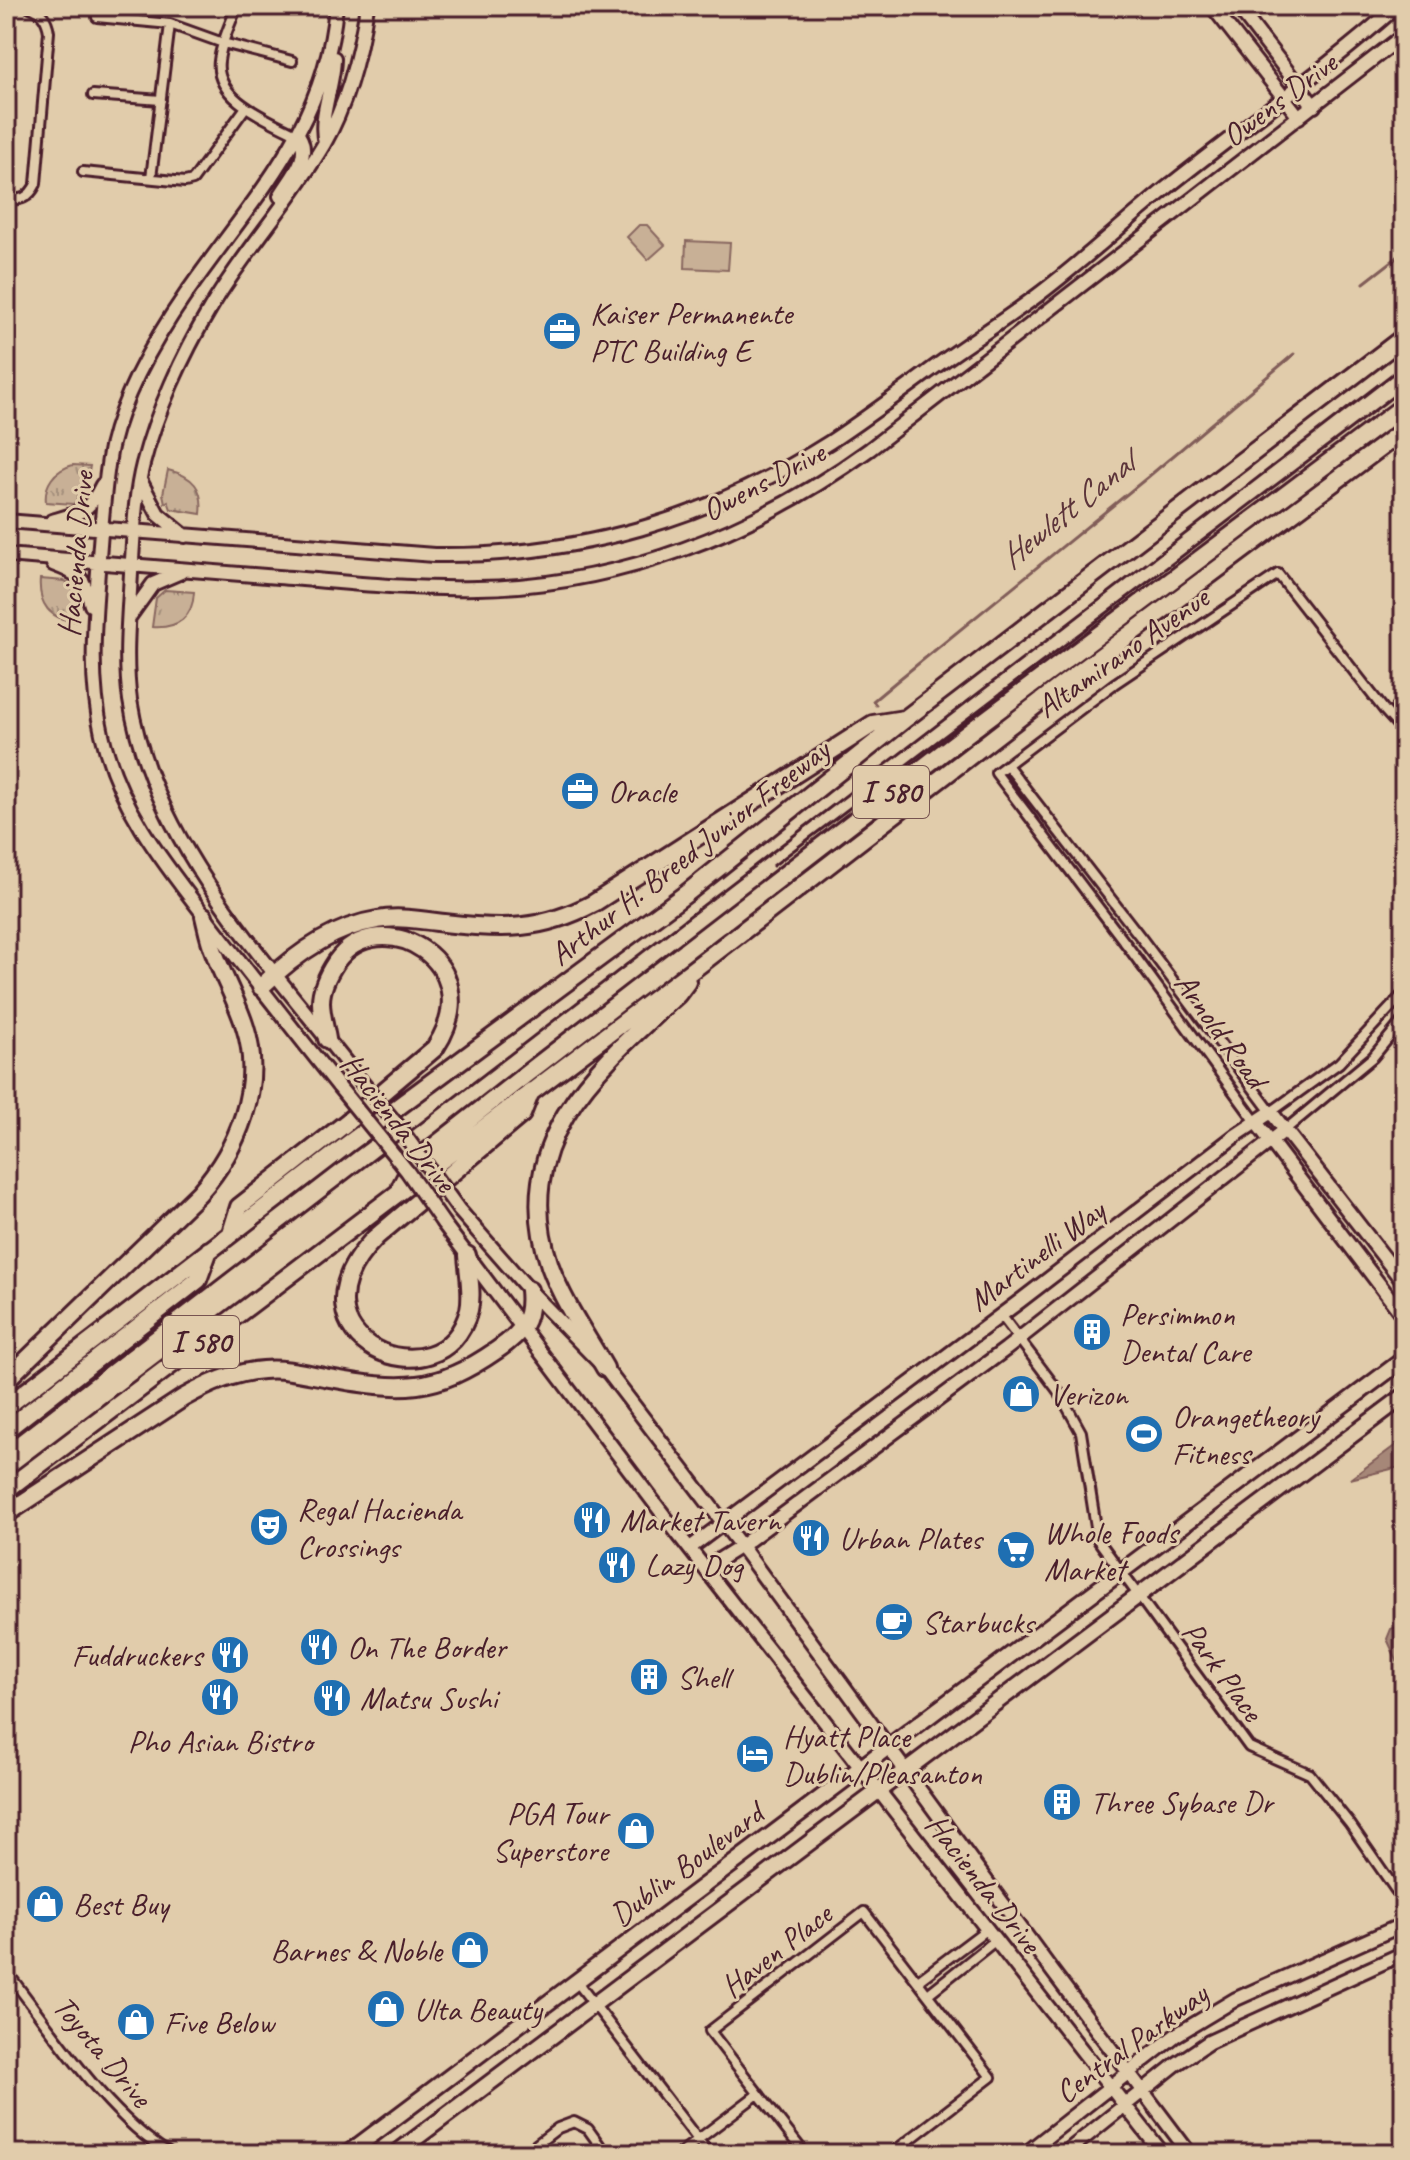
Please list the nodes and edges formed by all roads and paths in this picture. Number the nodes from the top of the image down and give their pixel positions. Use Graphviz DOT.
graph roads {
  1 [pos="28,6"];
  2 [pos="237,6"];
  3 [pos="336,6"];
  4 [pos="367,6"];
  5 [pos="1212,6"];
  6 [pos="1237,6"];
  7 [pos="1397,6"];
  8 [pos="97,17"];
  9 [pos="170,24"];
  10 [pos="334,35"];
  11 [pos="1404,35"];
  12 [pos="223,43"];
  13 [pos="292,61"];
  14 [pos="1299,86"];
  15 [pos="93,95"];
  16 [pos="1284,98"];
  17 [pos="161,100"];
  18 [pos="1314,106"];
  19 [pos="246,107"];
  20 [pos="1299,117"];
  21 [pos="299,136"];
  22 [pos="325,142"];
  23 [pos="83,172"];
  24 [pos="151,178"];
  25 [pos="6,199"];
  26 [pos="268,225"];
  27 [pos="1404,337"];
  28 [pos="1404,406"];
  29 [pos="1404,430"];
  30 [pos="107,474"];
  31 [pos="140,480"];
  32 [pos="8,521"];
  33 [pos="42,524"];
  34 [pos="101,529"];
  35 [pos="134,532"];
  36 [pos="185,536"];
  37 [pos="6,555"];
  38 [pos="39,558"];
  39 [pos="99,564"];
  40 [pos="132,566"];
  41 [pos="187,570"];
  42 [pos="94,616"];
  43 [pos="128,618"];
  44 [pos="905,719"];
  45 [pos="1404,732"];
  46 [pos="1007,765"];
  47 [pos="996,773"];
  48 [pos="204,916"];
  49 [pos="699,965"];
  50 [pos="274,974"];
  51 [pos="261,987"];
  52 [pos="1404,993"];
  53 [pos="1404,1019"];
  54 [pos="327,1039"];
  55 [pos="532,1089"];
  56 [pos="1271,1112"];
  57 [pos="1256,1122"];
  58 [pos="1285,1130"];
  59 [pos="1269,1142"];
  60 [pos="396,1195"];
  61 [pos="231,1233"];
  62 [pos="210,1249"];
  63 [pos="467,1255"];
  64 [pos="1404,1283"];
  65 [pos="529,1290"];
  66 [pos="1001,1315"];
  67 [pos="1404,1317"];
  68 [pos="522,1328"];
  69 [pos="1019,1339"];
  70 [pos="1404,1359"];
  71 [pos="605,1368"];
  72 [pos="6,1380"];
  73 [pos="1404,1396"];
  74 [pos="6,1407"];
  75 [pos="6,1430"];
  76 [pos="6,1490"];
  77 [pos="6,1514"];
  78 [pos="723,1522"];
  79 [pos="741,1546"];
  80 [pos="690,1548"];
  81 [pos="706,1568"];
  82 [pos="1121,1573"];
  83 [pos="1138,1595"];
  84 [pos="889,1746"];
  85 [pos="861,1767"];
  86 [pos="905,1769"];
  87 [pos="878,1789"];
  88 [pos="1404,1902"];
  89 [pos="1404,1924"];
  90 [pos="987,1929"];
  91 [pos="996,1940"];
  92 [pos="1404,1953"];
  93 [pos="6,1971"];
  94 [pos="918,1981"];
  95 [pos="577,1982"];
  96 [pos="928,1994"];
  97 [pos="593,2004"];
  98 [pos="1129,2073"];
  99 [pos="1110,2088"];
  100 [pos="1143,2092"];
  101 [pos="758,2094"];
  102 [pos="1125,2106"];
  103 [pos="698,2140"];
  104 [pos="170,2154"];
  105 [pos="347,2154"];
  106 [pos="395,2154"];
  107 [pos="524,2154"];
  108 [pos="606,2154"];
  109 [pos="679,2154"];
  110 [pos="709,2154"];
  111 [pos="805,2154"];
  112 [pos="891,2154"];
  113 [pos="1025,2154"];
  114 [pos="1064,2154"];
  115 [pos="1163,2154"];
  116 [pos="1190,2154"];
  1 -- 25 [label="street"];
  2 -- 12 [label="street"];
  3 -- 10 [label="street, Hacienda Drive"];
  4 -- 22 [label="street, Hacienda Drive"];
  5 -- 16 [label="street"];
  6 -- 14 [label="street"];
  7 -- 14 [label="street, Owens Drive"];
  8 -- 9 [label="street"];
  9 -- 12 [label="street"];
  9 -- 17 [label="street"];
  10 -- 21 [label="street, Hacienda Drive"];
  10 -- 22 [label="street"];
  11 -- 18 [label="street, Owens Drive"];
  12 -- 13 [label="street"];
  12 -- 19 [label="street"];
  14 -- 16 [label="street, Owens Drive"];
  14 -- 18 [label="street"];
  15 -- 17 [label="street"];
  16 -- 20 [label="street"];
  16 -- 36 [label="street, Owens Drive"];
  17 -- 24 [label="street"];
  18 -- 20 [label="street, Owens Drive"];
  19 -- 21 [label="street"];
  19 -- 24 [label="street"];
  20 -- 41 [label="street, Owens Drive"];
  21 -- 26 [label="street"];
  21 -- 30 [label="street, Hacienda Drive"];
  22 -- 26 [label="street, Hacienda Drive"];
  23 -- 24 [label="street"];
  26 -- 31 [label="street, Hacienda Drive"];
  27 -- 44 [label="highway, Arthur H. Breed Junior Freeway / I 580"];
  28 -- 60 [label="highway, I 580"];
  29 -- 49 [label="highway, I 580"];
  30 -- 33 [label="street"];
  30 -- 34 [label="street, Hacienda Drive"];
  31 -- 35 [label="street, Hacienda Drive"];
  31 -- 36 [label="street"];
  32 -- 33 [label="street, Owens Drive"];
  33 -- 34 [label="street, Owens Drive"];
  34 -- 35 [label="street, Owens Drive"];
  34 -- 39 [label="street, Hacienda Drive"];
  35 -- 36 [label="street, Owens Drive"];
  35 -- 40 [label="street, Hacienda Drive"];
  37 -- 38 [label="street, Owens Drive"];
  38 -- 39 [label="street, Owens Drive"];
  38 -- 42 [label="street"];
  39 -- 40 [label="street, Owens Drive"];
  39 -- 42 [label="street, Hacienda Drive"];
  40 -- 41 [label="street, Owens Drive"];
  40 -- 43 [label="street, Hacienda Drive"];
  41 -- 43 [label="street"];
  42 -- 48 [label="street, Hacienda Drive"];
  43 -- 50 [label="street, Hacienda Drive"];
  44 -- 50 [label="highway"];
  44 -- 61 [label="highway, Arthur H. Breed Junior Freeway / I 580"];
  45 -- 46 [label="street, Altamirano Avenue"];
  46 -- 47 [label="street, Altamirano Avenue"];
  46 -- 56 [label="street, Arnold Road"];
  47 -- 57 [label="street, Arnold Road"];
  48 -- 51 [label="street, Hacienda Drive"];
  48 -- 72 [label="highway"];
  49 -- 55 [label="highway, I 580"];
  49 -- 71 [label="highway"];
  50 -- 51 [label="highway"];
  50 -- 54 [label="street, Hacienda Drive"];
  51 -- 63 [label="street, Hacienda Drive, bridge"];
  52 -- 56 [label="street, Martinelli Way"];
  53 -- 58 [label="street, Martinelli Way"];
  54 -- 61 [label="highway"];
  54 -- 65 [label="street, Hacienda Drive, bridge"];
  55 -- 60 [label="highway, I 580"];
  55 -- 63 [label="highway"];
  56 -- 57 [label="street, Martinelli Way"];
  56 -- 58 [label="street, Arnold Road"];
  57 -- 59 [label="street, Arnold Road"];
  57 -- 66 [label="street, Martinelli Way"];
  58 -- 59 [label="street, Martinelli Way"];
  58 -- 64 [label="street, Arnold Road"];
  59 -- 67 [label="street, Arnold Road"];
  59 -- 69 [label="street, Martinelli Way"];
  60 -- 76 [label="highway, I 580"];
  61 -- 62 [label="highway, Arthur H. Breed Junior Freeway / I 580"];
  62 -- 74 [label="highway, Arthur H. Breed Junior Freeway / I 580"];
  62 -- 75 [label="highway, I 580"];
  63 -- 68 [label="street, Hacienda Drive"];
  65 -- 68 [label="highway"];
  65 -- 71 [label="street, Hacienda Drive"];
  66 -- 69 [label="street, Park Place"];
  66 -- 78 [label="street, Martinelli Way"];
  68 -- 77 [label="highway"];
  68 -- 80 [label="street, Hacienda Drive"];
  69 -- 79 [label="street, Martinelli Way"];
  69 -- 82 [label="street, Park Place"];
  70 -- 82 [label="main road, Dublin Boulevard"];
  71 -- 78 [label="street, Hacienda Drive"];
  73 -- 83 [label="main road, Dublin Boulevard"];
  78 -- 79 [label="street, Hacienda Drive"];
  78 -- 80 [label="street, Martinelli Way"];
  79 -- 81 [label="street, Martinelli Way"];
  79 -- 84 [label="street, Hacienda Drive"];
  80 -- 81 [label="street, Hacienda Drive"];
  81 -- 85 [label="street, Hacienda Drive"];
  82 -- 83 [label="street, Park Place"];
  82 -- 84 [label="main road, Dublin Boulevard"];
  83 -- 86 [label="main road, Dublin Boulevard"];
  83 -- 88 [label="street, Park Place"];
  84 -- 85 [label="main road, Dublin Boulevard"];
  84 -- 86 [label="street, Hacienda Drive"];
  85 -- 87 [label="street, Hacienda Drive"];
  85 -- 95 [label="main road, Dublin Boulevard"];
  86 -- 87 [label="main road, Dublin Boulevard"];
  86 -- 98 [label="street, Hacienda Drive"];
  87 -- 90 [label="street, Hacienda Drive"];
  87 -- 97 [label="main road, Dublin Boulevard"];
  89 -- 98 [label="street, Central Parkway"];
  90 -- 91 [label="street, Hacienda Drive"];
  90 -- 94 [label="street"];
  91 -- 96 [label="street"];
  91 -- 99 [label="street, Hacienda Drive"];
  92 -- 100 [label="street, Central Parkway"];
  93 -- 104 [label="street, Toyota Drive"];
  94 -- 96 [label="street, Haven Place"];
  94 -- 101 [label="street, Haven Place"];
  95 -- 97 [label="street"];
  95 -- 105 [label="main road, Dublin Boulevard"];
  96 -- 112 [label="street, Haven Place"];
  97 -- 103 [label="street"];
  97 -- 106 [label="main road, Dublin Boulevard"];
  98 -- 99 [label="street, Central Parkway"];
  98 -- 100 [label="street, Hacienda Drive"];
  99 -- 102 [label="street, Hacienda Drive"];
  99 -- 113 [label="street, Central Parkway"];
  100 -- 102 [label="street, Central Parkway"];
  100 -- 116 [label="street, Hacienda Drive"];
  101 -- 103 [label="street"];
  101 -- 111 [label="street, Haven Place"];
  102 -- 114 [label="street, Central Parkway"];
  102 -- 115 [label="street, Hacienda Drive"];
  103 -- 109 [label="street"];
  103 -- 110 [label="street"];
  107 -- 108 [label="street"];
}
